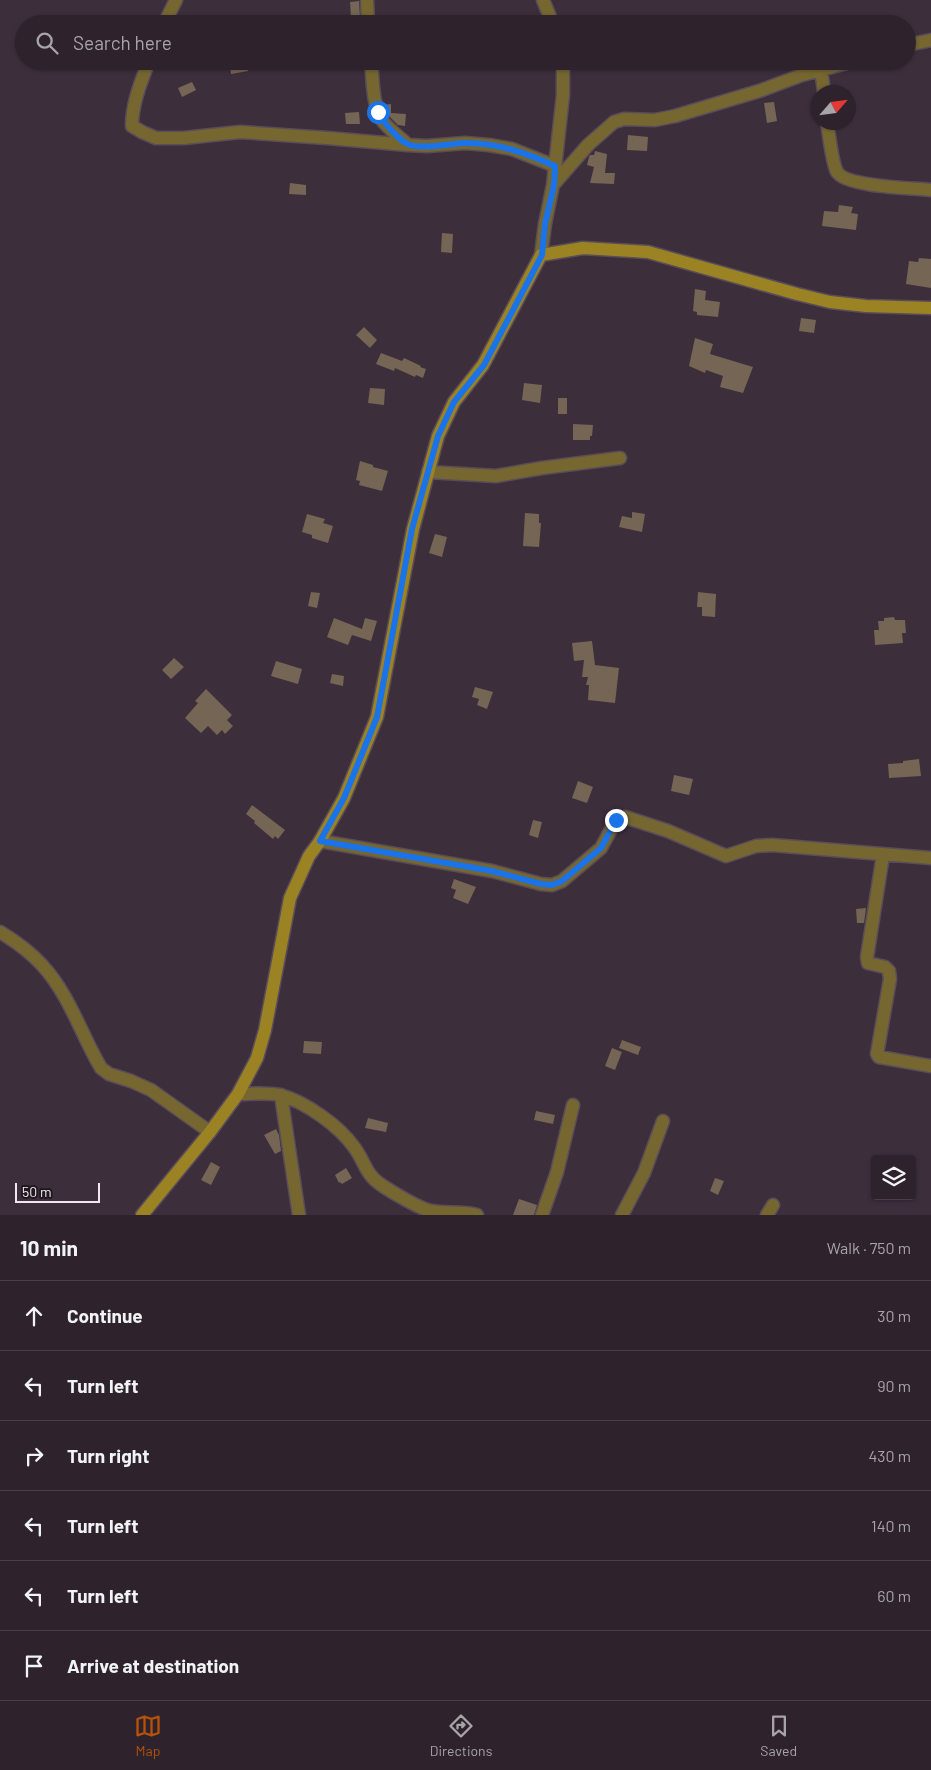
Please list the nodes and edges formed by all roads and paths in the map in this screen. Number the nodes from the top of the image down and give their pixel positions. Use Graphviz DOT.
graph roads {
  1 [pos="176,0"];
  2 [pos="367,0"];
  3 [pos="543,0"];
  4 [pos="168,15"];
  5 [pos="368,15"];
  6 [pos="549,15"];
  7 [pos="931,40"];
  8 [pos="916,43"];
  9 [pos="146,70"];
  10 [pos="373,70"];
  11 [pos="563,70"];
  12 [pos="821,70"];
  13 [pos="823,85"];
  14 [pos="829,130"];
  15 [pos="408,145"];
  16 [pos="555,166"];
  17 [pos="554,185"];
  18 [pos="931,190"];
  19 [pos="542,255"];
  20 [pos="931,308"];
  21 [pos="620,458"];
  22 [pos="428,472"];
  23 [pos="320,841"];
  24 [pos="883,855"];
  25 [pos="931,858"];
  26 [pos="0,932"];
  27 [pos="931,1066"];
  28 [pos="238,1094"];
  29 [pos="281,1095"];
  30 [pos="573,1105"];
  31 [pos="663,1121"];
  32 [pos="210,1132"];
  33 [pos="430,1213"];
  34 [pos="142,1215"];
  35 [pos="299,1215"];
  36 [pos="477,1215"];
  37 [pos="542,1215"];
  38 [pos="622,1215"];
  1 -- 4 [label="street"];
  2 -- 5 [label="street"];
  3 -- 6 [label="street"];
  7 -- 8 [label="street"];
  9 -- 15 [label="street"];
  10 -- 15 [label="street"];
  11 -- 16 [label="street"];
  12 -- 13 [label="street"];
  12 -- 17 [label="street"];
  14 -- 18 [label="street"];
  15 -- 16 [label="street"];
  16 -- 17 [label="street"];
  17 -- 19 [label="street"];
  19 -- 20 [label="street"];
  19 -- 22 [label="street"];
  21 -- 22 [label="street"];
  22 -- 23 [label="street"];
  23 -- 24 [label="street"];
  23 -- 28 [label="street"];
  24 -- 25 [label="street"];
  24 -- 27 [label="street"];
  26 -- 32 [label="street"];
  28 -- 29 [label="street"];
  28 -- 32 [label="street"];
  29 -- 33 [label="street"];
  29 -- 35 [label="street"];
  30 -- 37 [label="street"];
  31 -- 38 [label="street"];
  32 -- 34 [label="street"];
  33 -- 36 [label="street"];
}
